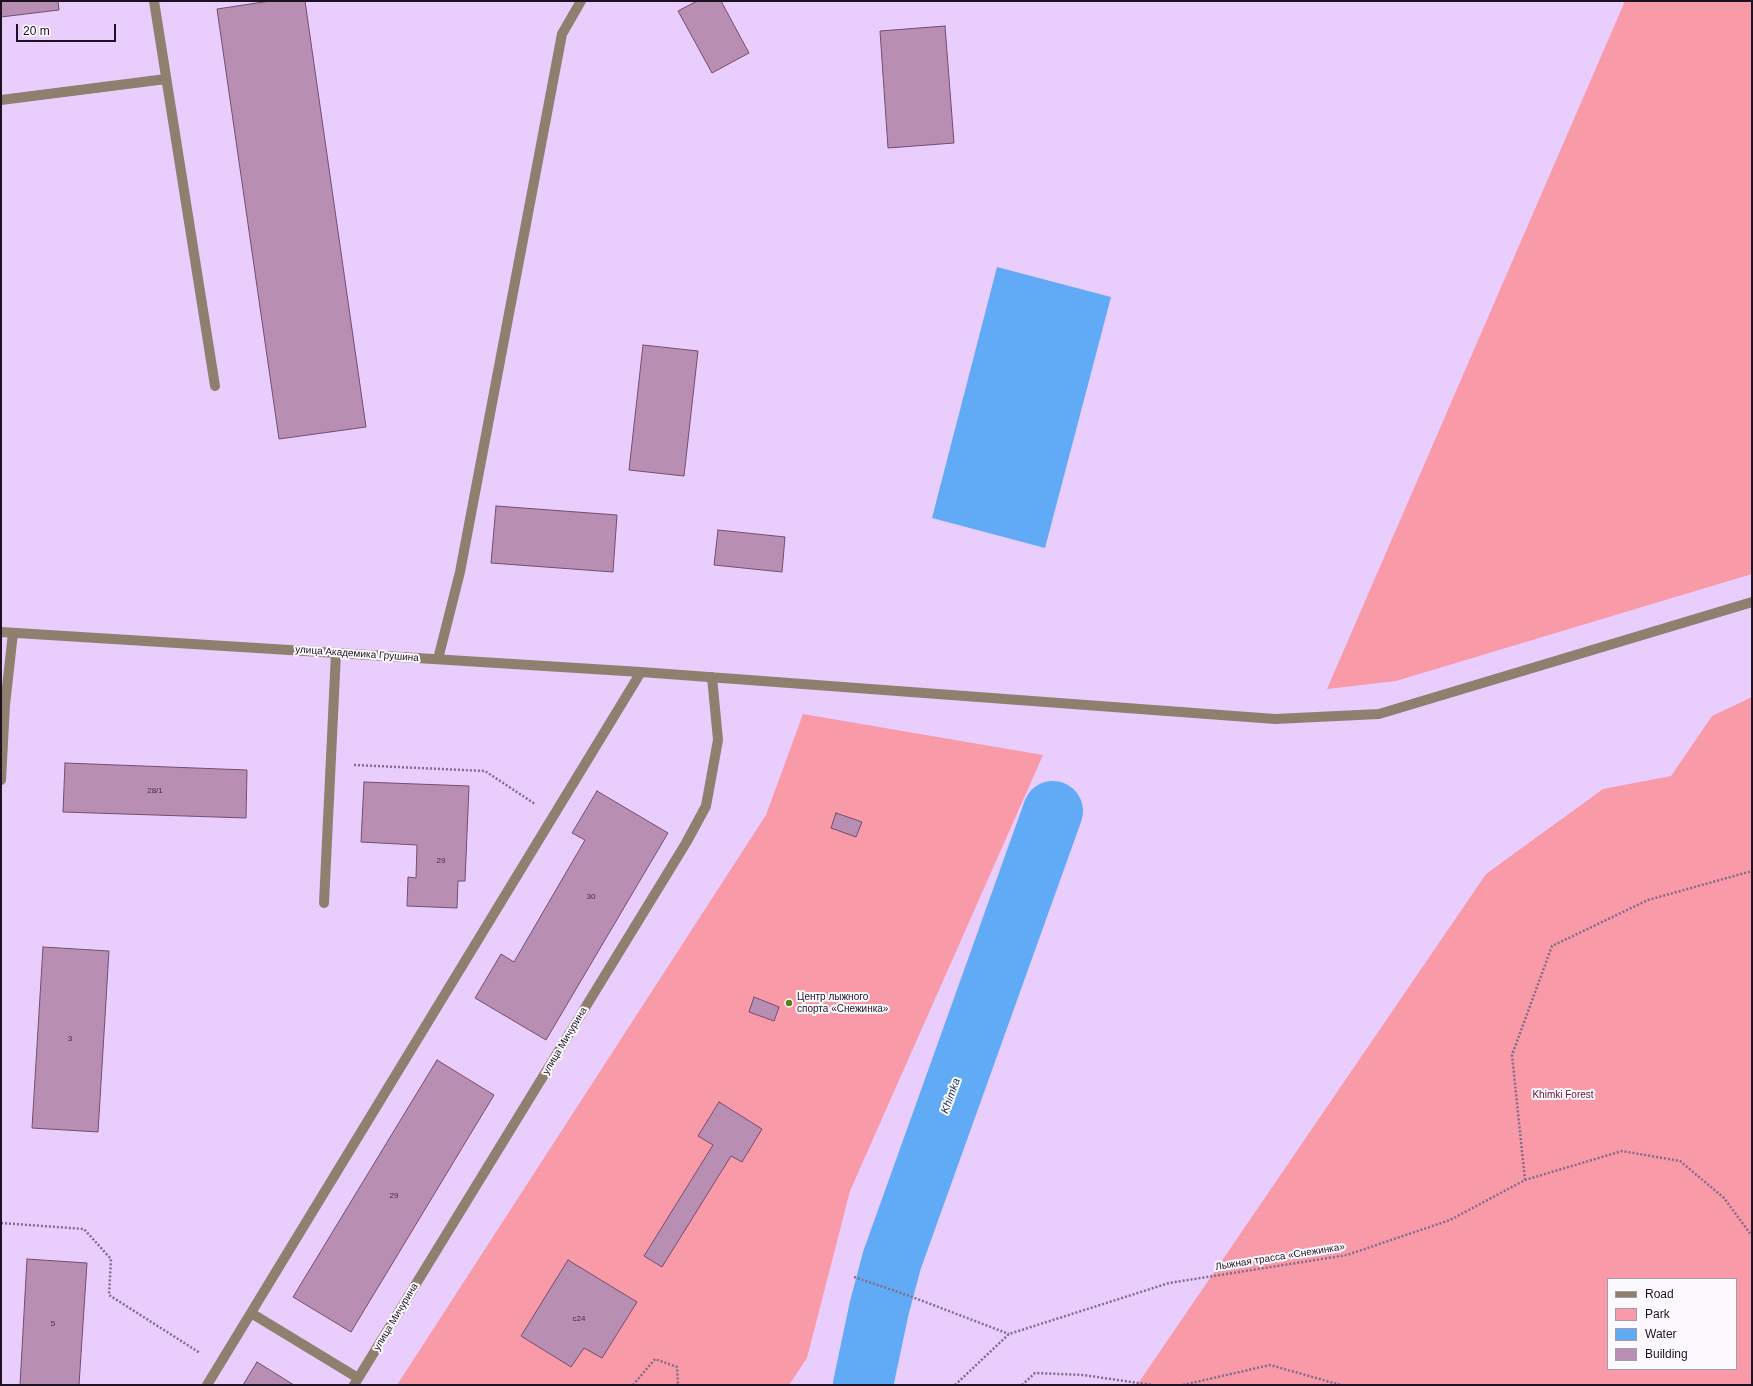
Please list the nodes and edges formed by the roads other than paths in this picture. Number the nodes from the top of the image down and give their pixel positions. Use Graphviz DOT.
graph roads {
  1 [pos="154,1"];
  2 [pos="581,1"];
  3 [pos="166,79"];
  4 [pos="1,100"];
  5 [pos="215,386"];
  6 [pos="1752,602"];
  7 [pos="1,632"];
  8 [pos="12,633"];
  9 [pos="336,653"];
  10 [pos="438,659"];
  11 [pos="642,672"];
  12 [pos="712,677"];
  13 [pos="1,780"];
  14 [pos="324,903"];
  15 [pos="251,1313"];
  16 [pos="356,1382"];
  17 [pos="207,1385"];
  1 -- 3 [label="street"];
  2 -- 10 [label="street"];
  3 -- 4 [label="street"];
  3 -- 5 [label="street"];
  6 -- 12 [label="street, улица Академика Грушина"];
  7 -- 8 [label="street, улица Академика Грушина"];
  8 -- 9 [label="street, улица Академика Грушина"];
  8 -- 13 [label="street"];
  9 -- 10 [label="street, улица Академика Грушина"];
  9 -- 14 [label="street"];
  10 -- 11 [label="street, улица Академика Грушина"];
  11 -- 12 [label="street, улица Академика Грушина"];
  11 -- 15 [label="street"];
  12 -- 16 [label="street, улица Мичурина"];
  15 -- 16 [label="street"];
  15 -- 17 [label="street"];
}
